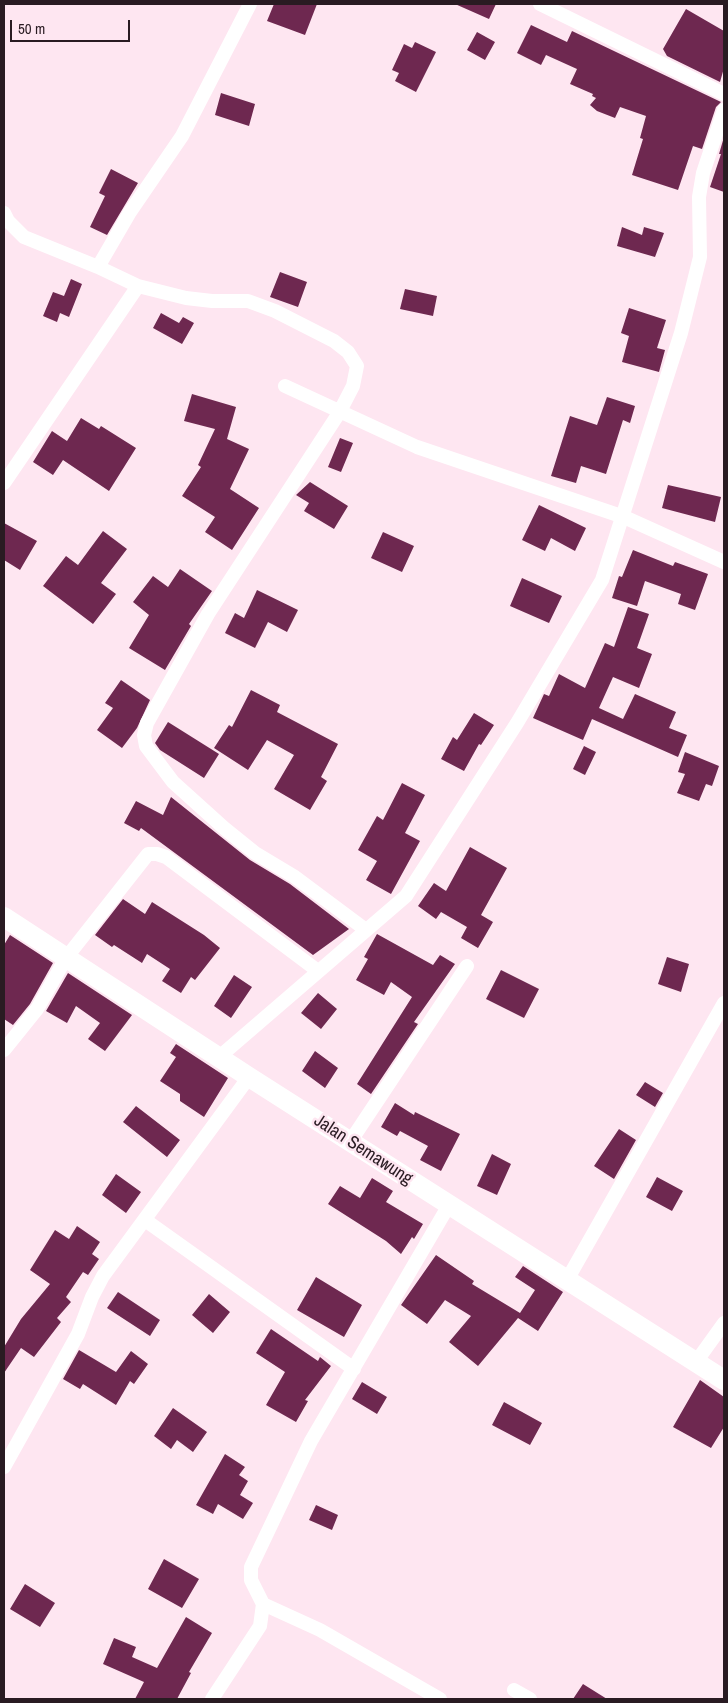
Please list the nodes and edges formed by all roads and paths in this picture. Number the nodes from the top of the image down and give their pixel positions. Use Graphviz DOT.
graph roads {
  1 [pos="250,4"];
  2 [pos="540,4"];
  3 [pos="724,94"];
  4 [pos="724,110"];
  5 [pos="721,128"];
  6 [pos="4,213"];
  7 [pos="98,267"];
  8 [pos="138,286"];
  9 [pos="285,386"];
  10 [pos="339,412"];
  11 [pos="4,483"];
  12 [pos="624,517"];
  13 [pos="724,562"];
  14 [pos="4,917"];
  15 [pos="366,930"];
  16 [pos="66,958"];
  17 [pos="467,966"];
  18 [pos="318,972"];
  19 [pos="724,1003"];
  20 [pos="4,1050"];
  21 [pos="218,1058"];
  22 [pos="248,1077"];
  23 [pos="350,1142"];
  24 [pos="449,1205"];
  25 [pos="144,1220"];
  26 [pos="567,1280"];
  27 [pos="724,1323"];
  28 [pos="696,1362"];
  29 [pos="354,1369"];
  30 [pos="724,1380"];
  31 [pos="4,1467"];
  32 [pos="263,1604"];
  33 [pos="514,1690"];
  34 [pos="212,1699"];
  35 [pos="440,1699"];
  36 [pos="530,1699"];
  1 -- 7 [label="street"];
  2 -- 3 [label="street"];
  4 -- 5 [label="street"];
  5 -- 12 [label="street"];
  6 -- 7 [label="street"];
  7 -- 8 [label="street"];
  8 -- 10 [label="street"];
  8 -- 11 [label="street"];
  9 -- 10 [label="street"];
  10 -- 12 [label="street"];
  10 -- 15 [label="street"];
  12 -- 13 [label="street"];
  12 -- 15 [label="street"];
  14 -- 16 [label="street, Jalan Semawung"];
  15 -- 18 [label="street"];
  16 -- 18 [label="street"];
  16 -- 20 [label="street"];
  16 -- 21 [label="street, Jalan Semawung"];
  17 -- 23 [label="street"];
  18 -- 21 [label="street"];
  19 -- 26 [label="street"];
  21 -- 22 [label="street, Jalan Semawung"];
  22 -- 23 [label="street, Jalan Semawung"];
  22 -- 25 [label="street"];
  23 -- 24 [label="street, Jalan Semawung"];
  24 -- 26 [label="street, Jalan Semawung"];
  24 -- 29 [label="street"];
  25 -- 29 [label="street"];
  25 -- 31 [label="street"];
  26 -- 28 [label="street, Jalan Semawung"];
  27 -- 28 [label="street"];
  28 -- 30 [label="street, Jalan Semawung"];
  29 -- 32 [label="street"];
  32 -- 34 [label="street"];
  32 -- 35 [label="street"];
  33 -- 36 [label="street"];
}
